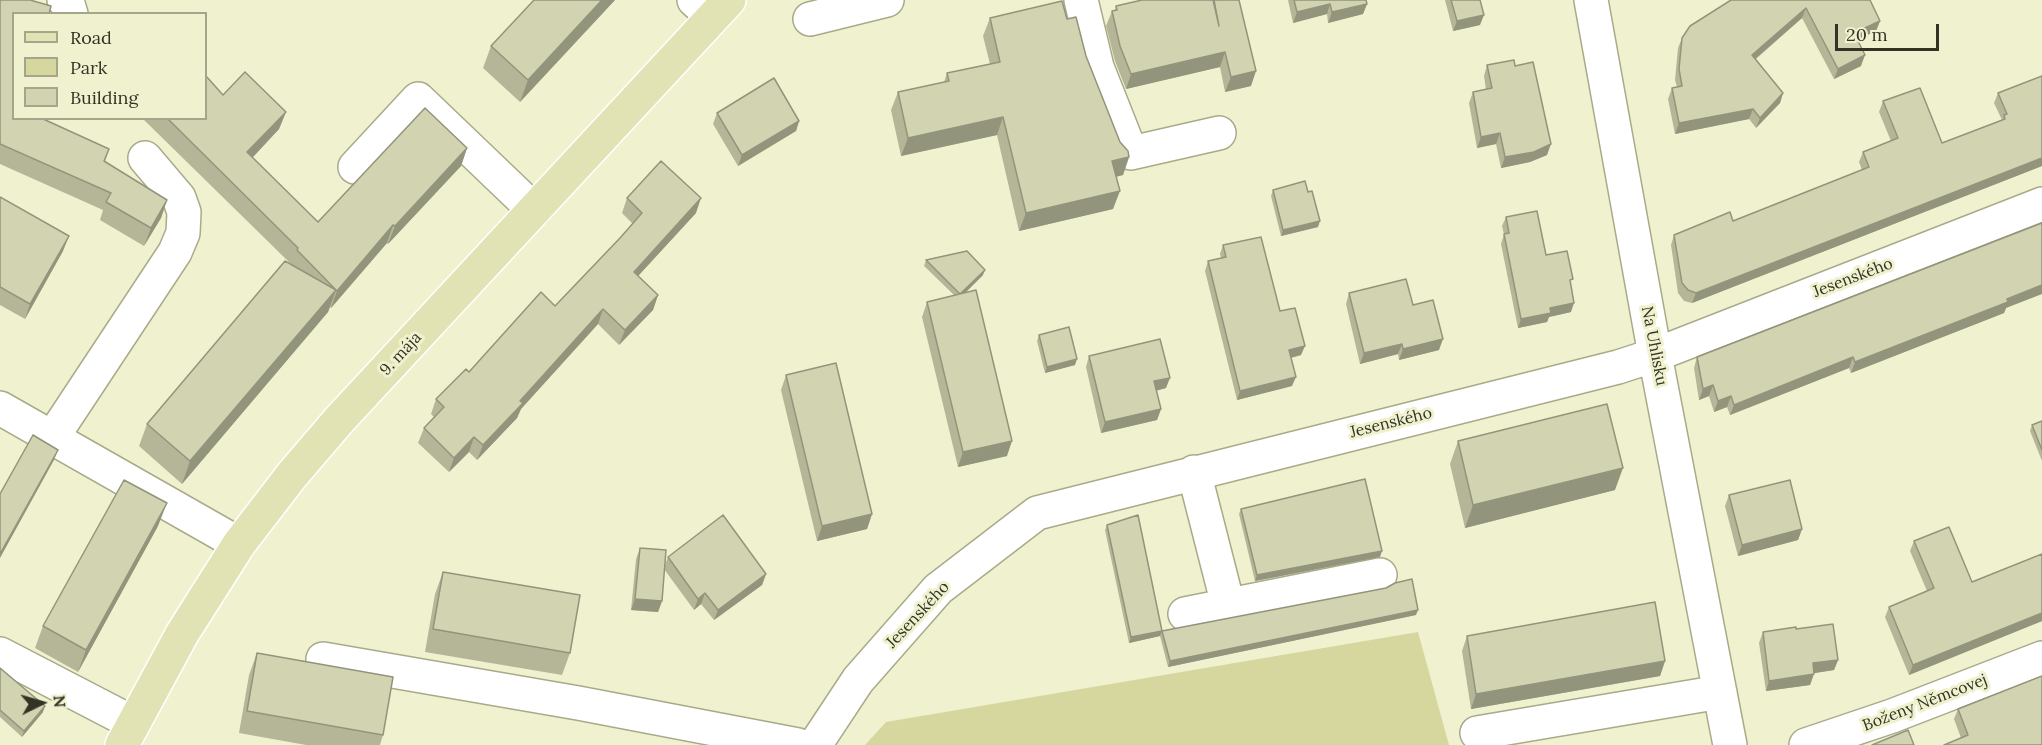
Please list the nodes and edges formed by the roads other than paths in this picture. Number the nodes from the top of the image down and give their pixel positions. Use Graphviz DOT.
graph roads {
  1 [pos="887,0"];
  2 [pos="1081,0"];
  3 [pos="1592,0"];
  4 [pos="712,6"];
  5 [pos="810,19"];
  6 [pos="1219,133"];
  7 [pos="145,158"];
  8 [pos="355,167"];
  9 [pos="2042,204"];
  10 [pos="534,210"];
  11 [pos="1654,355"];
  12 [pos="0,408"];
  13 [pos="52,438"];
  14 [pos="1194,472"];
  15 [pos="239,544"];
  16 [pos="1380,575"];
  17 [pos="1228,605"];
  18 [pos="1185,614"];
  19 [pos="0,654"];
  20 [pos="2042,658"];
  21 [pos="324,659"];
  22 [pos="1720,692"];
  23 [pos="1477,733"];
  24 [pos="127,734"];
  25 [pos="798,745"];
  26 [pos="815,745"];
  27 [pos="1730,745"];
  28 [pos="1806,745"];
  1 -- 5 [label="street"];
  2 -- 6 [label="street"];
  3 -- 11 [label="street, Na Uhlisku"];
  4 -- 10 [label="main road, 9. mája"];
  7 -- 13 [label="street"];
  8 -- 10 [label="street"];
  9 -- 11 [label="street, Jesenského"];
  10 -- 15 [label="main road, 9. mája"];
  11 -- 14 [label="street, Jesenského"];
  11 -- 22 [label="street, Na Uhlisku"];
  12 -- 13 [label="street"];
  13 -- 15 [label="street"];
  14 -- 17 [label="street"];
  14 -- 26 [label="street, Jesenského"];
  15 -- 24 [label="main road, 9. mája"];
  16 -- 17 [label="street"];
  17 -- 18 [label="street"];
  19 -- 24 [label="street"];
  20 -- 28 [label="street, Boženy Němcovej"];
  21 -- 25 [label="street"];
  22 -- 23 [label="street"];
  22 -- 27 [label="street, Na Uhlisku"];
}
